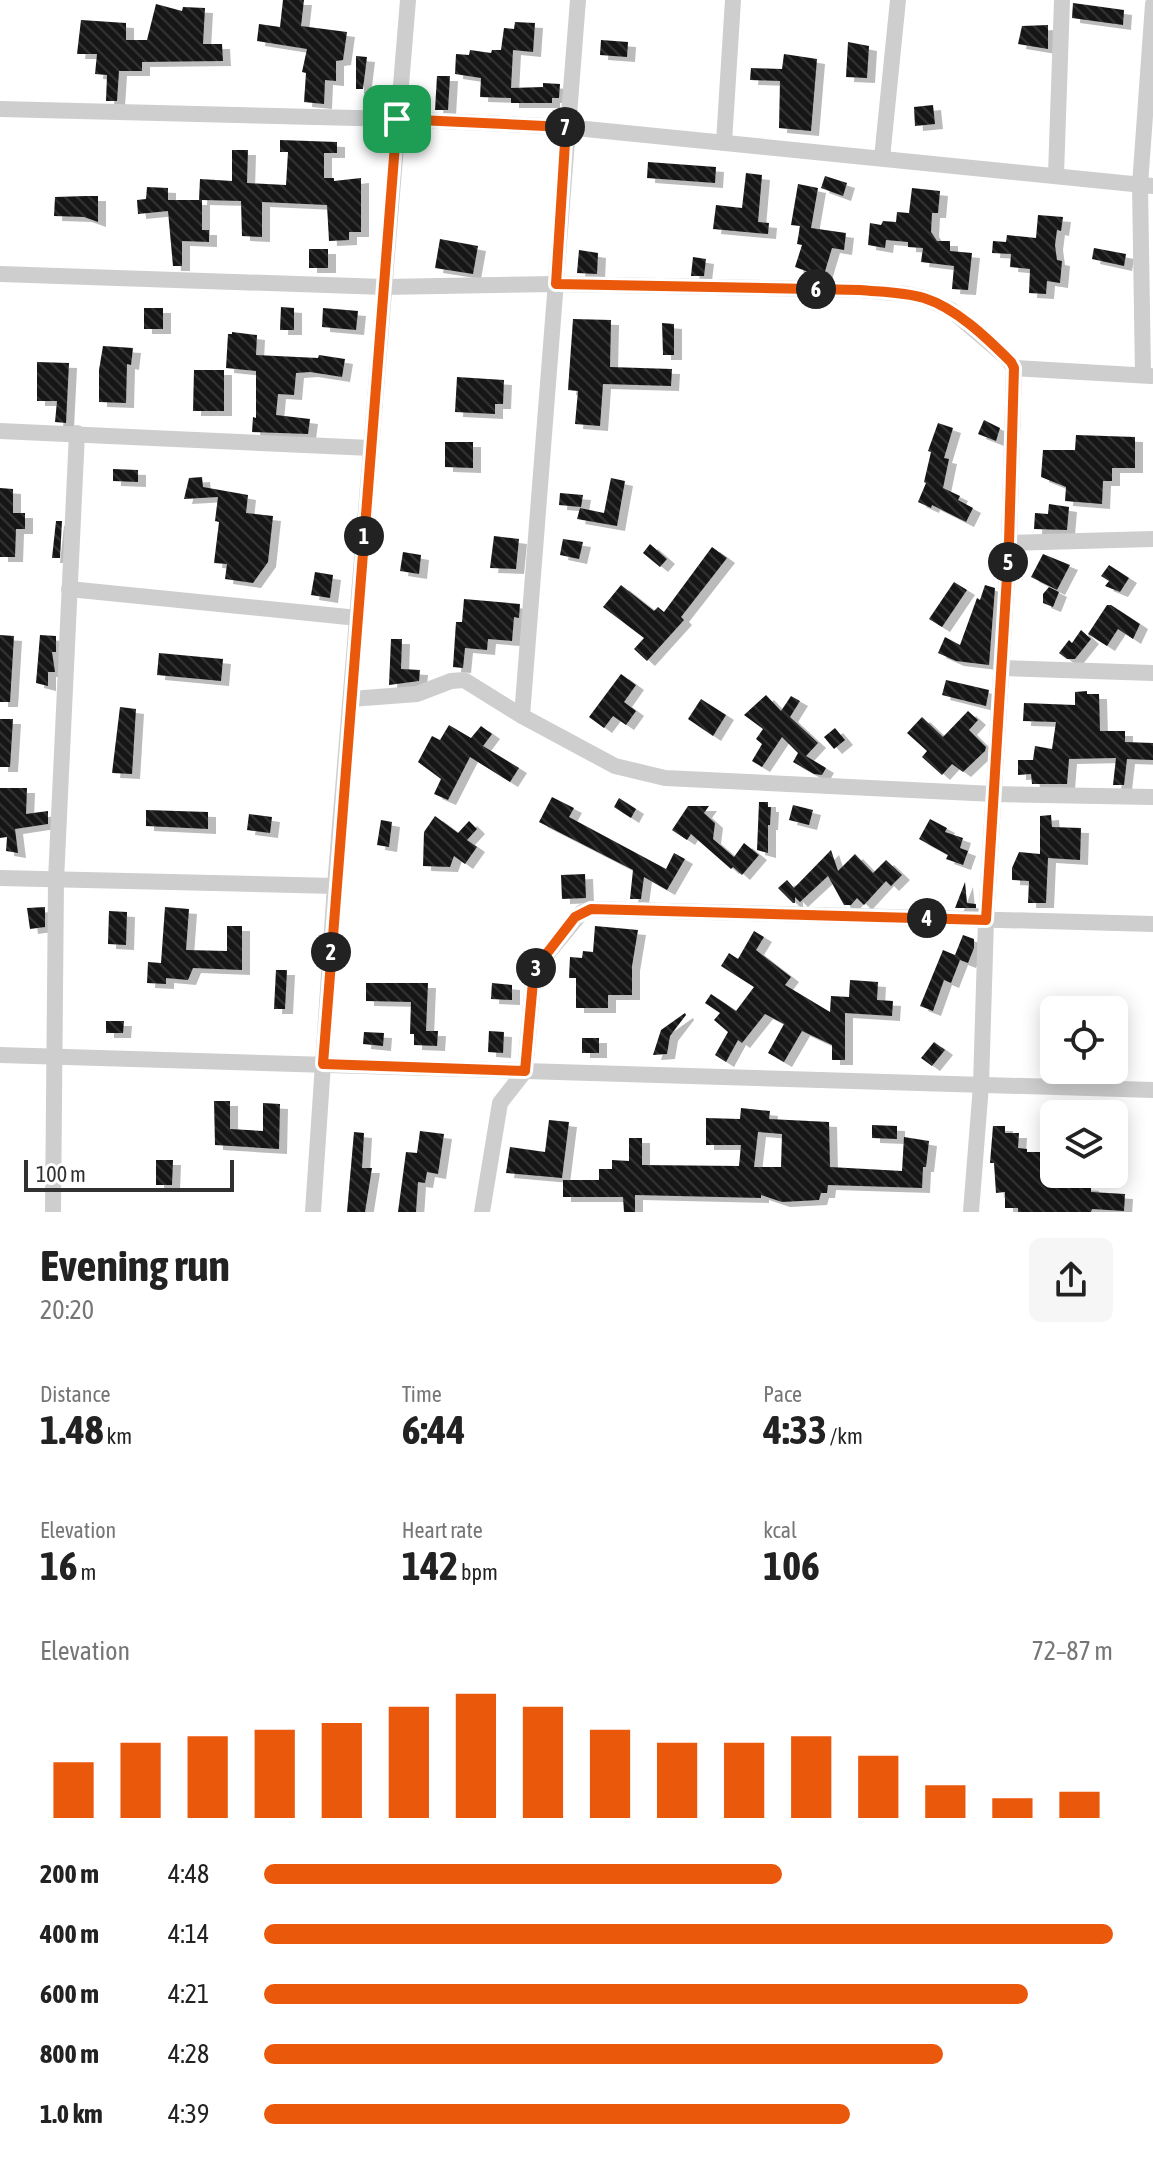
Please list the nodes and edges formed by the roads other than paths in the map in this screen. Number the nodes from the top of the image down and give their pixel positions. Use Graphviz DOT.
graph roads {
  1 [pos="408,0"];
  2 [pos="578,0"];
  3 [pos="733,0"];
  4 [pos="898,0"];
  5 [pos="1062,0"];
  6 [pos="1153,4"];
  7 [pos="0,109"];
  8 [pos="397,119"];
  9 [pos="566,127"];
  10 [pos="724,142"];
  11 [pos="882,158"];
  12 [pos="1056,175"];
  13 [pos="1147,186"];
  14 [pos="0,274"];
  15 [pos="556,284"];
  16 [pos="384,287"];
  17 [pos="1014,368"];
  18 [pos="1148,376"];
  19 [pos="0,431"];
  20 [pos="77,433"];
  21 [pos="371,448"];
  22 [pos="1153,539"];
  23 [pos="1009,543"];
  24 [pos="69,589"];
  25 [pos="358,618"];
  26 [pos="1001,668"];
  27 [pos="1153,673"];
  28 [pos="351,699"];
  29 [pos="522,716"];
  30 [pos="994,794"];
  31 [pos="1153,797"];
  32 [pos="0,878"];
  33 [pos="56,880"];
  34 [pos="335,886"];
  35 [pos="986,920"];
  36 [pos="1153,924"];
  37 [pos="0,1055"];
  38 [pos="55,1056"];
  39 [pos="323,1064"];
  40 [pos="525,1071"];
  41 [pos="981,1085"];
  42 [pos="1153,1090"];
  43 [pos="53,1212"];
  44 [pos="313,1212"];
  45 [pos="482,1212"];
  46 [pos="971,1212"];
  1 -- 8 [label="street"];
  2 -- 9 [label="street"];
  3 -- 10 [label="street"];
  4 -- 11 [label="street"];
  5 -- 12 [label="street"];
  6 -- 13 [label="street"];
  7 -- 8 [label="street"];
  8 -- 9 [label="street"];
  8 -- 16 [label="street"];
  9 -- 10 [label="street"];
  9 -- 15 [label="street"];
  10 -- 11 [label="street"];
  11 -- 12 [label="street"];
  12 -- 13 [label="street"];
  13 -- 18 [label="street"];
  14 -- 16 [label="street"];
  15 -- 16 [label="street"];
  15 -- 17 [label="street"];
  15 -- 29 [label="street"];
  16 -- 21 [label="street"];
  17 -- 18 [label="street"];
  17 -- 23 [label="street"];
  19 -- 20 [label="street"];
  20 -- 21 [label="street"];
  20 -- 24 [label="street"];
  21 -- 25 [label="street"];
  22 -- 23 [label="street"];
  23 -- 26 [label="street"];
  24 -- 25 [label="street"];
  24 -- 33 [label="street"];
  25 -- 28 [label="street"];
  26 -- 27 [label="street"];
  26 -- 30 [label="street"];
  28 -- 29 [label="street"];
  28 -- 34 [label="street"];
  29 -- 30 [label="street"];
  30 -- 31 [label="street"];
  30 -- 35 [label="street"];
  32 -- 33 [label="street"];
  33 -- 34 [label="street"];
  33 -- 38 [label="street"];
  34 -- 39 [label="street"];
  35 -- 36 [label="street"];
  35 -- 40 [label="street"];
  35 -- 41 [label="street"];
  37 -- 38 [label="street"];
  38 -- 39 [label="street"];
  38 -- 43 [label="street"];
  39 -- 40 [label="street"];
  39 -- 44 [label="street"];
  40 -- 41 [label="street"];
  40 -- 45 [label="street"];
  41 -- 42 [label="street"];
  41 -- 46 [label="street"];
}
